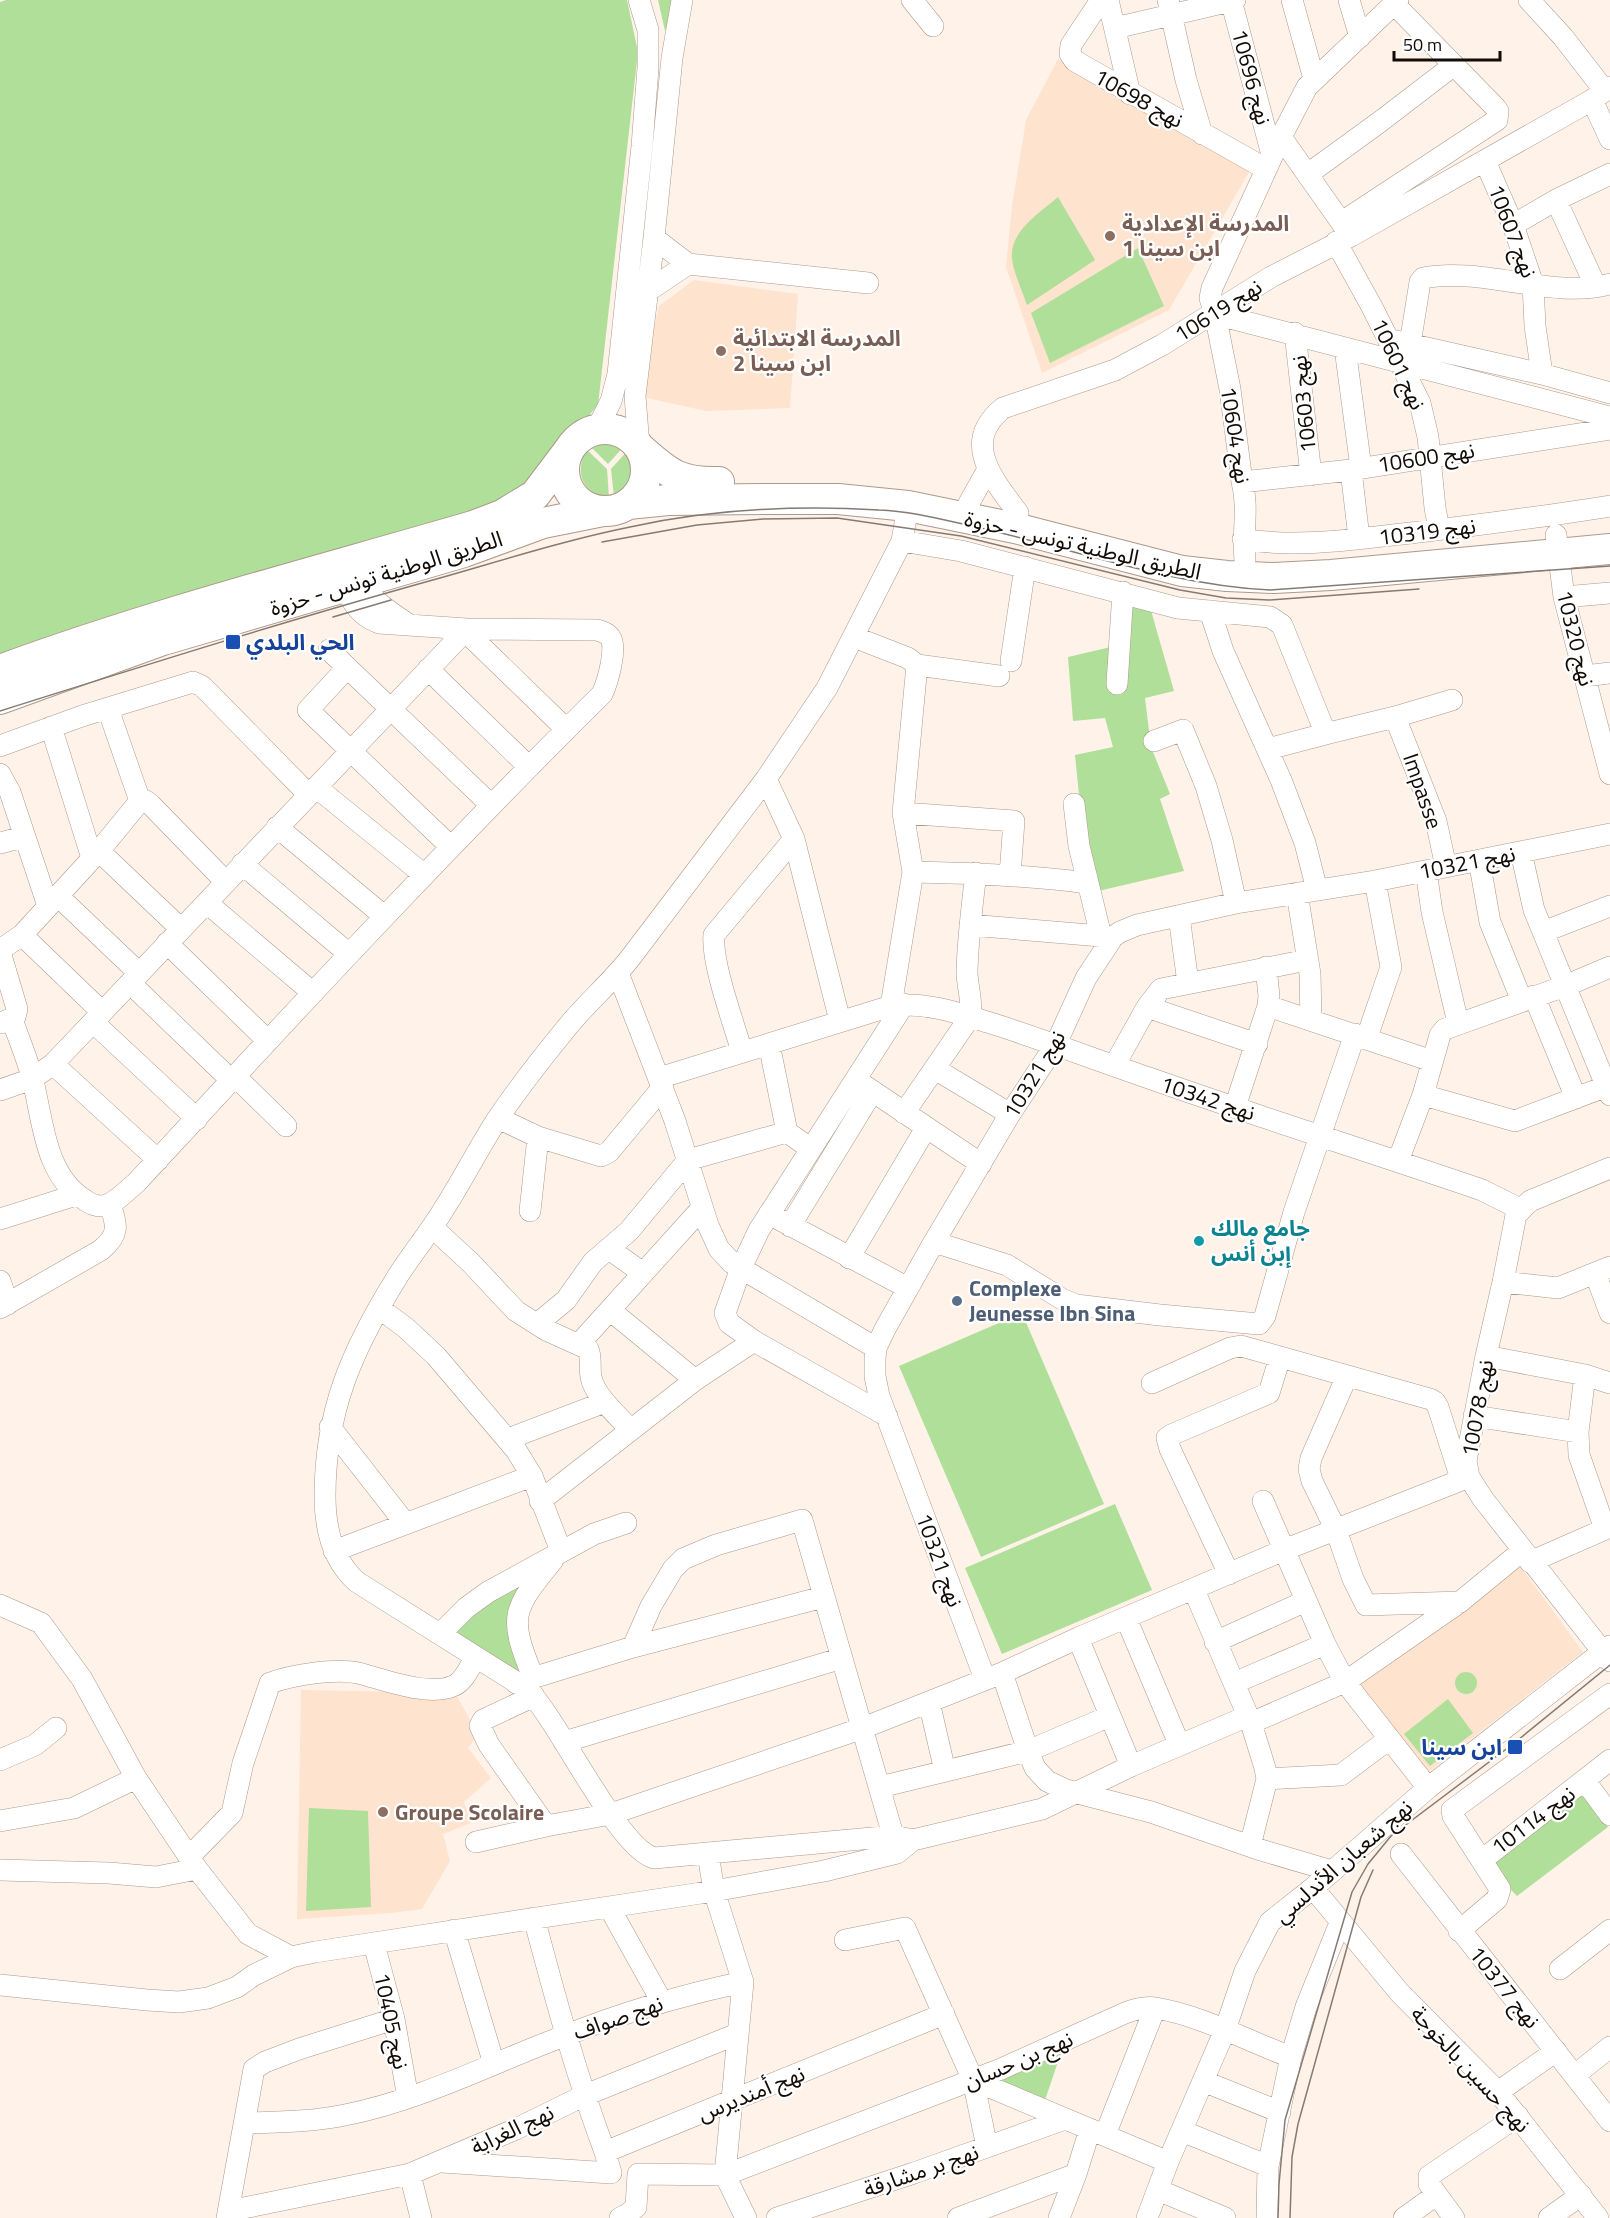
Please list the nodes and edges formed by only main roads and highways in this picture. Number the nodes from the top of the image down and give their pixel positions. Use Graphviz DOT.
graph roads {
  1 [pos="640,448"];
  2 [pos="569,450"];
  3 [pos="616,508"];
  4 [pos="1610,531"];
  5 [pos="1558,544"];
  6 [pos="1610,549"];
  7 [pos="350,573"];
  8 [pos="0,670"];
  9 [pos="0,699"];
  1 -- 2 [label="highway"];
  1 -- 3 [label="highway"];
  1 -- 5 [label="highway, الطريق الوطنية تونس - حزوة"];
  2 -- 3 [label="highway"];
  2 -- 7 [label="highway, الطريق الوطنية تونس - حزوة"];
  3 -- 5 [label="highway, الطريق الوطنية تونس - حزوة"];
  3 -- 7 [label="highway, الطريق الوطنية تونس - حزوة"];
  4 -- 5 [label="highway, الطريق الوطنية تونس - حزوة"];
  5 -- 6 [label="highway, الطريق الوطنية تونس - حزوة"];
  7 -- 8 [label="highway, الطريق الوطنية تونس - حزوة"];
  7 -- 9 [label="highway, الطريق الوطنية تونس - حزوة"];
}
